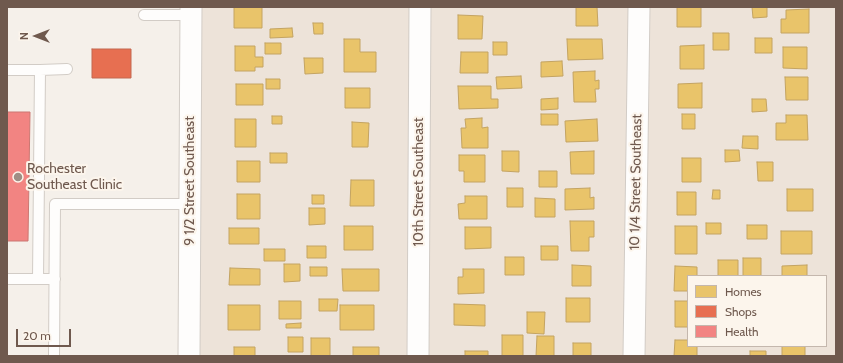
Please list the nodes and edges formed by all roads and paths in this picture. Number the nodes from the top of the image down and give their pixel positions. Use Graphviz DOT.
graph roads {
  1 [pos="420,7"];
  2 [pos="639,7"];
  3 [pos="191,11"];
  4 [pos="144,15"];
  5 [pos="67,69"];
  6 [pos="7,70"];
  7 [pos="40,70"];
  8 [pos="190,204"];
  9 [pos="55,279"];
  10 [pos="7,280"];
  11 [pos="38,280"];
  12 [pos="54,356"];
  13 [pos="189,356"];
  14 [pos="418,356"];
  15 [pos="634,356"];
  1 -- 14 [label="street, 10th Street Southeast"];
  2 -- 15 [label="street, 10 1/4 Street Southeast"];
  3 -- 4 [label="lane"];
  3 -- 8 [label="street, 9 1/2 Street Southeast"];
  5 -- 7 [label="lane"];
  6 -- 7 [label="lane"];
  7 -- 11 [label="lane"];
  8 -- 9 [label="lane"];
  8 -- 13 [label="street, 9 1/2 Street Southeast"];
  9 -- 11 [label="lane"];
  9 -- 12 [label="lane"];
  10 -- 11 [label="lane"];
}
